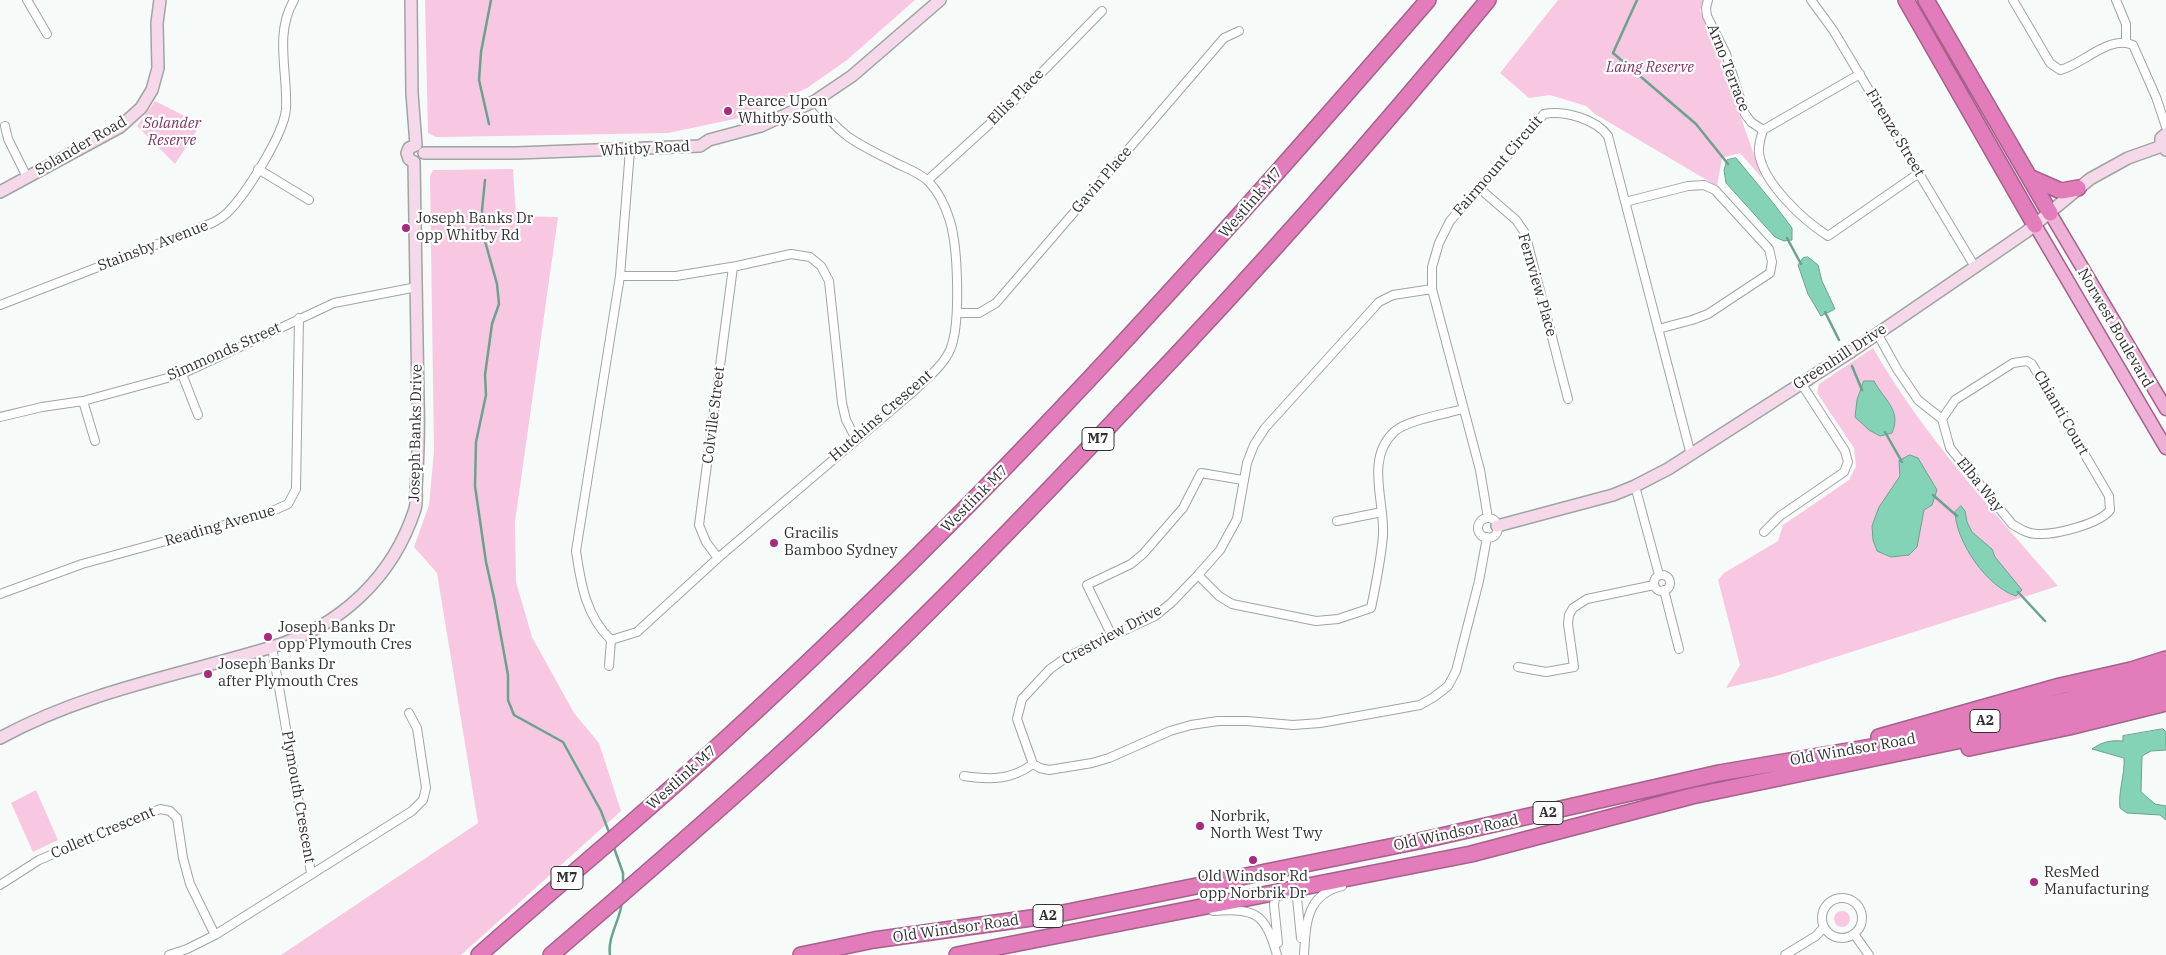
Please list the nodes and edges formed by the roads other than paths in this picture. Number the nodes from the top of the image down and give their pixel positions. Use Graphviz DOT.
graph roads {
  1 [pos="27,0"];
  2 [pos="160,0"];
  3 [pos="294,0"];
  4 [pos="410,0"];
  5 [pos="940,0"];
  6 [pos="1428,0"];
  7 [pos="1708,0"];
  8 [pos="1811,0"];
  9 [pos="1906,0"];
  10 [pos="1926,0"];
  11 [pos="2013,0"];
  12 [pos="2116,0"];
  13 [pos="1486,2"];
  14 [pos="1102,11"];
  15 [pos="1239,30"];
  16 [pos="47,34"];
  17 [pos="2126,41"];
  18 [pos="1860,74"];
  19 [pos="815,101"];
  20 [pos="5,126"];
  21 [pos="2166,127"];
  22 [pos="1763,130"];
  23 [pos="2166,134"];
  24 [pos="2164,148"];
  25 [pos="420,149"];
  26 [pos="630,150"];
  27 [pos="258,169"];
  28 [pos="1919,173"];
  29 [pos="27,177"];
  30 [pos="2029,177"];
  31 [pos="928,180"];
  32 [pos="1479,188"];
  33 [pos="2078,188"];
  34 [pos="0,192"];
  35 [pos="308,200"];
  36 [pos="1625,202"];
  37 [pos="2050,213"];
  38 [pos="2035,225"];
  39 [pos="733,267"];
  40 [pos="1975,267"];
  41 [pos="620,276"];
  42 [pos="416,287"];
  43 [pos="1432,289"];
  44 [pos="0,306"];
  45 [pos="958,313"];
  46 [pos="299,318"];
  47 [pos="1658,329"];
  48 [pos="1877,333"];
  49 [pos="182,374"];
  50 [pos="1801,383"];
  51 [pos="1568,399"];
  52 [pos="83,400"];
  53 [pos="1463,409"];
  54 [pos="2166,410"];
  55 [pos="198,415"];
  56 [pos="0,417"];
  57 [pos="1942,419"];
  58 [pos="856,439"];
  59 [pos="95,441"];
  60 [pos="2166,448"];
  61 [pos="1691,456"];
  62 [pos="1243,480"];
  63 [pos="1635,486"];
  64 [pos="1382,512"];
  65 [pos="1488,518"];
  66 [pos="1337,521"];
  67 [pos="1497,526"];
  68 [pos="1764,532"];
  69 [pos="2036,534"];
  70 [pos="1487,538"];
  71 [pos="718,558"];
  72 [pos="1198,575"];
  73 [pos="1659,575"];
  74 [pos="1654,585"];
  75 [pos="1664,590"];
  76 [pos="0,594"];
  77 [pos="1112,636"];
  78 [pos="611,640"];
  79 [pos="272,647"];
  80 [pos="1679,648"];
  81 [pos="2166,652"];
  82 [pos="2166,659"];
  83 [pos="609,666"];
  84 [pos="1518,666"];
  85 [pos="2131,670"];
  86 [pos="2166,674"];
  87 [pos="2166,688"];
  88 [pos="2166,703"];
  89 [pos="408,713"];
  90 [pos="0,738"];
  91 [pos="1803,758"];
  92 [pos="1033,764"];
  93 [pos="1814,772"];
  94 [pos="964,776"];
  95 [pos="1470,854"];
  96 [pos="1294,866"];
  97 [pos="311,873"];
  98 [pos="0,885"];
  99 [pos="1296,888"];
  100 [pos="1276,891"];
  101 [pos="1153,916"];
  102 [pos="1824,927"];
  103 [pos="1854,934"];
  104 [pos="215,935"];
  105 [pos="170,955"];
  106 [pos="479,955"];
  107 [pos="552,955"];
  108 [pos="800,955"];
  109 [pos="957,955"];
  110 [pos="1278,955"];
  111 [pos="1304,955"];
  112 [pos="1785,955"];
  113 [pos="1869,955"];
  1 -- 16 [label="street"];
  2 -- 29 [label="street, Solander Road"];
  3 -- 27 [label="street, Stainsby Avenue"];
  4 -- 25 [label="street"];
  5 -- 19 [label="street, Whitby Road"];
  6 -- 106 [label="highway, Westlink M7 / M7"];
  7 -- 22 [label="street, Arno Terrace"];
  8 -- 18 [label="street, Firenze Street"];
  9 -- 38 [label="highway"];
  10 -- 30 [label="highway"];
  11 -- 17 [label="street"];
  12 -- 17 [label="street"];
  13 -- 107 [label="highway, M7"];
  14 -- 31 [label="street, Ellis Place"];
  15 -- 45 [label="street, Gavin Place"];
  17 -- 21 [label="street"];
  18 -- 22 [label="street"];
  18 -- 28 [label="street, Firenze Street"];
  19 -- 26 [label="street, Whitby Road"];
  19 -- 31 [label="street"];
  20 -- 29 [label="street"];
  22 -- 28 [label="street"];
  23 -- 24 [label="street"];
  24 -- 33 [label="street, Greenhill Drive"];
  25 -- 26 [label="street, Whitby Road"];
  25 -- 42 [label="street, Joseph Banks Drive"];
  26 -- 41 [label="street"];
  27 -- 35 [label="street"];
  27 -- 44 [label="street, Stainsby Avenue"];
  28 -- 40 [label="street, Firenze Street"];
  29 -- 34 [label="street, Solander Road"];
  30 -- 33 [label="highway"];
  30 -- 37 [label="highway"];
  31 -- 45 [label="street, Hutchins Crescent"];
  32 -- 36 [label="street, Fairmount Circuit"];
  32 -- 43 [label="street, Fairmount Circuit"];
  32 -- 51 [label="street, Fernview Place"];
  33 -- 37 [label="street, Greenhill Drive"];
  36 -- 47 [label="street, Fairmount Circuit"];
  36 -- 47 [label="street"];
  37 -- 38 [label="street, Greenhill Drive"];
  37 -- 54 [label="main road, Norwest Boulevard"];
  38 -- 40 [label="street, Greenhill Drive"];
  38 -- 60 [label="main road, Norwest Boulevard"];
  39 -- 41 [label="street"];
  39 -- 58 [label="street"];
  39 -- 71 [label="street, Colville Street"];
  40 -- 48 [label="street, Greenhill Drive"];
  41 -- 78 [label="street"];
  42 -- 46 [label="street, Simmonds Street"];
  42 -- 79 [label="street, Joseph Banks Drive"];
  43 -- 53 [label="street, Fairmount Circuit"];
  43 -- 62 [label="street, Crestview Drive"];
  45 -- 58 [label="street, Hutchins Crescent"];
  46 -- 49 [label="street, Simmonds Street"];
  46 -- 76 [label="street, Reading Avenue"];
  47 -- 61 [label="street, Fairmount Circuit"];
  48 -- 50 [label="street, Greenhill Drive"];
  48 -- 57 [label="street"];
  49 -- 52 [label="street, Simmonds Street"];
  49 -- 55 [label="street"];
  50 -- 61 [label="street, Greenhill Drive"];
  50 -- 68 [label="street"];
  52 -- 56 [label="street, Simmonds Street"];
  52 -- 59 [label="street"];
  53 -- 64 [label="street"];
  53 -- 65 [label="street, Fairmount Circuit"];
  57 -- 69 [label="street, Elba Way"];
  57 -- 69 [label="street, Chianti Court"];
  58 -- 71 [label="street, Hutchins Crescent"];
  61 -- 63 [label="street, Greenhill Drive"];
  62 -- 72 [label="street, Crestview Drive"];
  62 -- 77 [label="street"];
  63 -- 67 [label="street, Greenhill Drive"];
  63 -- 73 [label="street"];
  64 -- 66 [label="street"];
  64 -- 72 [label="street"];
  65 -- 67 [label="street"];
  65 -- 70 [label="street"];
  67 -- 70 [label="street"];
  70 -- 92 [label="street"];
  71 -- 78 [label="street, Hutchins Crescent"];
  72 -- 77 [label="street, Crestview Drive"];
  73 -- 74 [label="street"];
  73 -- 75 [label="street"];
  74 -- 75 [label="street"];
  74 -- 84 [label="street"];
  75 -- 80 [label="street"];
  77 -- 92 [label="street, Crestview Drive"];
  78 -- 83 [label="street"];
  79 -- 90 [label="street, Joseph Banks Drive"];
  79 -- 97 [label="street, Plymouth Crescent"];
  81 -- 85 [label="highway"];
  82 -- 85 [label="highway"];
  85 -- 91 [label="highway"];
  86 -- 91 [label="highway, Old Windsor Road / A2"];
  87 -- 93 [label="highway, Old Windsor Road / A2"];
  88 -- 93 [label="highway"];
  89 -- 97 [label="street"];
  91 -- 96 [label="highway, Old Windsor Road / A2"];
  92 -- 94 [label="street"];
  93 -- 95 [label="highway, Old Windsor Road / A2"];
  95 -- 99 [label="highway, Old Windsor Road / A2"];
  95 -- 111 [label="street"];
  96 -- 99 [label="highway"];
  96 -- 100 [label="highway"];
  96 -- 108 [label="highway, Old Windsor Road / A2"];
  97 -- 104 [label="street, Plymouth Crescent"];
  98 -- 104 [label="street, Collett Crescent"];
  99 -- 100 [label="highway, Old Windsor Road / A2"];
  99 -- 111 [label="street"];
  100 -- 101 [label="highway, Old Windsor Road / A2"];
  100 -- 110 [label="street"];
  101 -- 109 [label="highway, Old Windsor Road / A2"];
  101 -- 110 [label="street"];
  102 -- 103 [label="street"];
  102 -- 103 [label="street"];
  102 -- 112 [label="street"];
  103 -- 113 [label="street"];
  104 -- 105 [label="street, Plymouth Crescent"];
}
